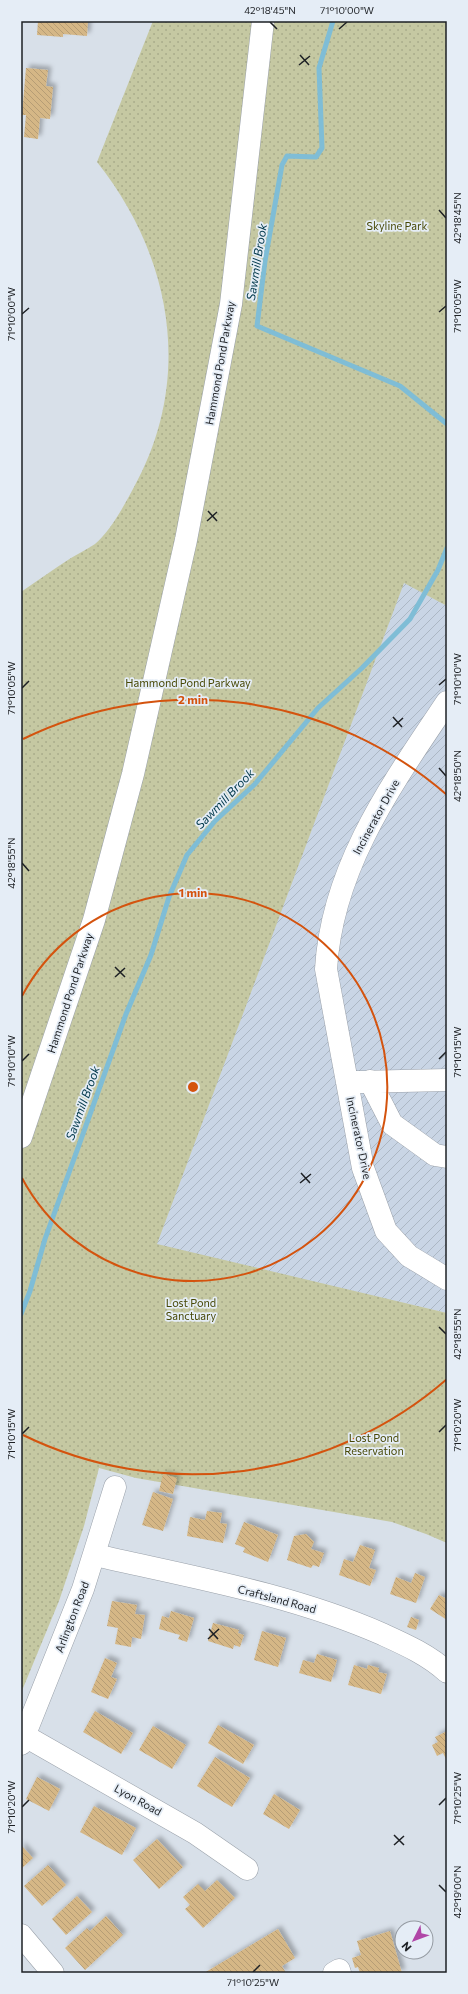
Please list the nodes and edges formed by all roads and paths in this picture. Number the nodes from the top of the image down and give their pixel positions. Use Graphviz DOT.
graph roads {
  1 [pos="263,21"];
  2 [pos="447,702"];
  3 [pos="447,1080"];
  4 [pos="370,1081"];
  5 [pos="348,1083"];
  6 [pos="21,1137"];
  7 [pos="447,1156"];
  8 [pos="447,1279"];
  9 [pos="115,1487"];
  10 [pos="95,1555"];
  11 [pos="447,1672"];
  12 [pos="23,1740"];
  13 [pos="247,1870"];
  14 [pos="21,1935"];
  15 [pos="53,1973"];
  16 [pos="334,1973"];
  17 [pos="340,1973"];
  1 -- 6 [label="street, Hammond Pond Parkway"];
  2 -- 5 [label="street, Incinerator Drive"];
  3 -- 4 [label="street, Incinerator Drive"];
  4 -- 5 [label="street, Incinerator Drive"];
  4 -- 7 [label="street"];
  5 -- 8 [label="street, Incinerator Drive"];
  9 -- 10 [label="street, Arlington Road"];
  10 -- 11 [label="street, Craftsland Road"];
  10 -- 12 [label="street, Arlington Road"];
  12 -- 13 [label="street, Lyon Road"];
  14 -- 15 [label="street"];
  16 -- 17 [label="street"];
}
